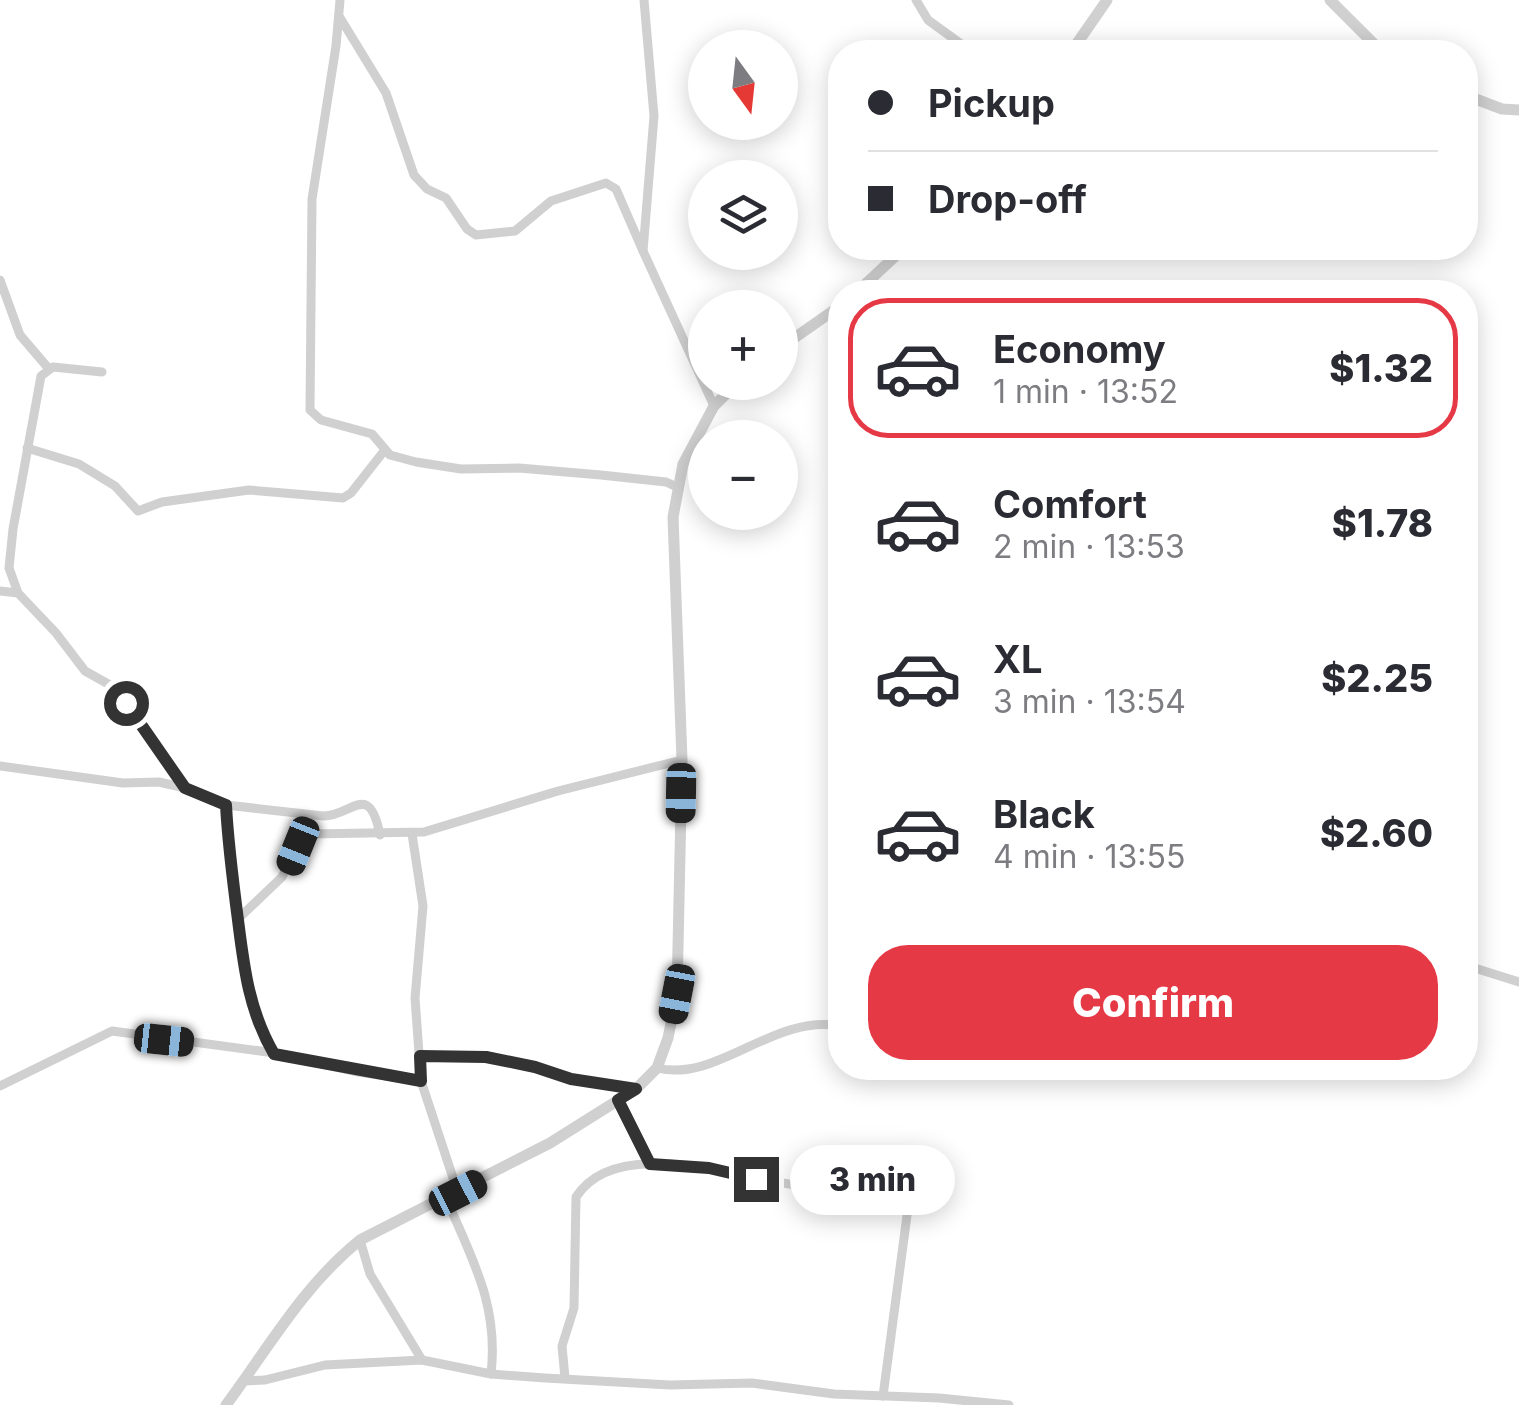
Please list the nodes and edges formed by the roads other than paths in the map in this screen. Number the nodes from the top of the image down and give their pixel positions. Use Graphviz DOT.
graph roads {
  1 [pos="340,0"];
  2 [pos="644,0"];
  3 [pos="916,0"];
  4 [pos="1107,0"];
  5 [pos="1330,0"];
  6 [pos="339,16"];
  7 [pos="956,40"];
  8 [pos="1079,40"];
  9 [pos="1370,40"];
  10 [pos="1478,100"];
  11 [pos="1519,110"];
  12 [pos="643,251"];
  13 [pos="891,260"];
  14 [pos="0,280"];
  15 [pos="870,280"];
  16 [pos="828,314"];
  17 [pos="798,335"];
  18 [pos="49,369"];
  19 [pos="102,372"];
  20 [pos="720,400"];
  21 [pos="714,406"];
  22 [pos="26,448"];
  23 [pos="384,451"];
  24 [pos="677,487"];
  25 [pos="0,590"];
  26 [pos="18,593"];
  27 [pos="682,760"];
  28 [pos="0,766"];
  29 [pos="185,788"];
  30 [pos="226,805"];
  31 [pos="412,834"];
  32 [pos="380,835"];
  33 [pos="238,919"];
  34 [pos="1478,969"];
  35 [pos="1519,982"];
  36 [pos="828,1026"];
  37 [pos="274,1054"];
  38 [pos="420,1056"];
  39 [pos="657,1068"];
  40 [pos="421,1081"];
  41 [pos="0,1086"];
  42 [pos="636,1089"];
  43 [pos="618,1100"];
  44 [pos="650,1164"];
  45 [pos="452,1196"];
  46 [pos="360,1240"];
  47 [pos="422,1360"];
  48 [pos="491,1374"];
  49 [pos="564,1378"];
  50 [pos="243,1381"];
  51 [pos="883,1396"];
  52 [pos="226,1405"];
  53 [pos="1009,1405"];
  1 -- 6 [label="street"];
  2 -- 12 [label="street"];
  3 -- 7 [label="street"];
  4 -- 8 [label="street"];
  5 -- 9 [label="street"];
  6 -- 12 [label="street"];
  6 -- 23 [label="street"];
  10 -- 11 [label="street"];
  12 -- 21 [label="street"];
  13 -- 15 [label="street"];
  14 -- 18 [label="street"];
  16 -- 17 [label="street"];
  18 -- 19 [label="street"];
  18 -- 22 [label="street"];
  20 -- 21 [label="street"];
  21 -- 24 [label="street"];
  22 -- 23 [label="street"];
  22 -- 26 [label="street"];
  23 -- 24 [label="street"];
  24 -- 27 [label="street"];
  25 -- 26 [label="street"];
  26 -- 29 [label="street"];
  27 -- 31 [label="street"];
  27 -- 39 [label="street"];
  28 -- 29 [label="street"];
  29 -- 30 [label="street"];
  30 -- 32 [label="street"];
  30 -- 33 [label="street"];
  31 -- 32 [label="street"];
  31 -- 38 [label="street"];
  32 -- 33 [label="street"];
  33 -- 37 [label="street"];
  34 -- 35 [label="street"];
  36 -- 39 [label="street"];
  37 -- 40 [label="street"];
  37 -- 41 [label="street"];
  38 -- 40 [label="street"];
  38 -- 42 [label="street"];
  39 -- 42 [label="street"];
  40 -- 45 [label="street"];
  42 -- 43 [label="street"];
  43 -- 44 [label="street"];
  43 -- 45 [label="street"];
  44 -- 49 [label="street"];
  44 -- 51 [label="street"];
  45 -- 46 [label="street"];
  45 -- 48 [label="street"];
  46 -- 47 [label="street"];
  46 -- 50 [label="street"];
  47 -- 48 [label="street"];
  47 -- 50 [label="street"];
  48 -- 49 [label="street"];
  49 -- 51 [label="street"];
  50 -- 52 [label="street"];
  51 -- 53 [label="street"];
}
